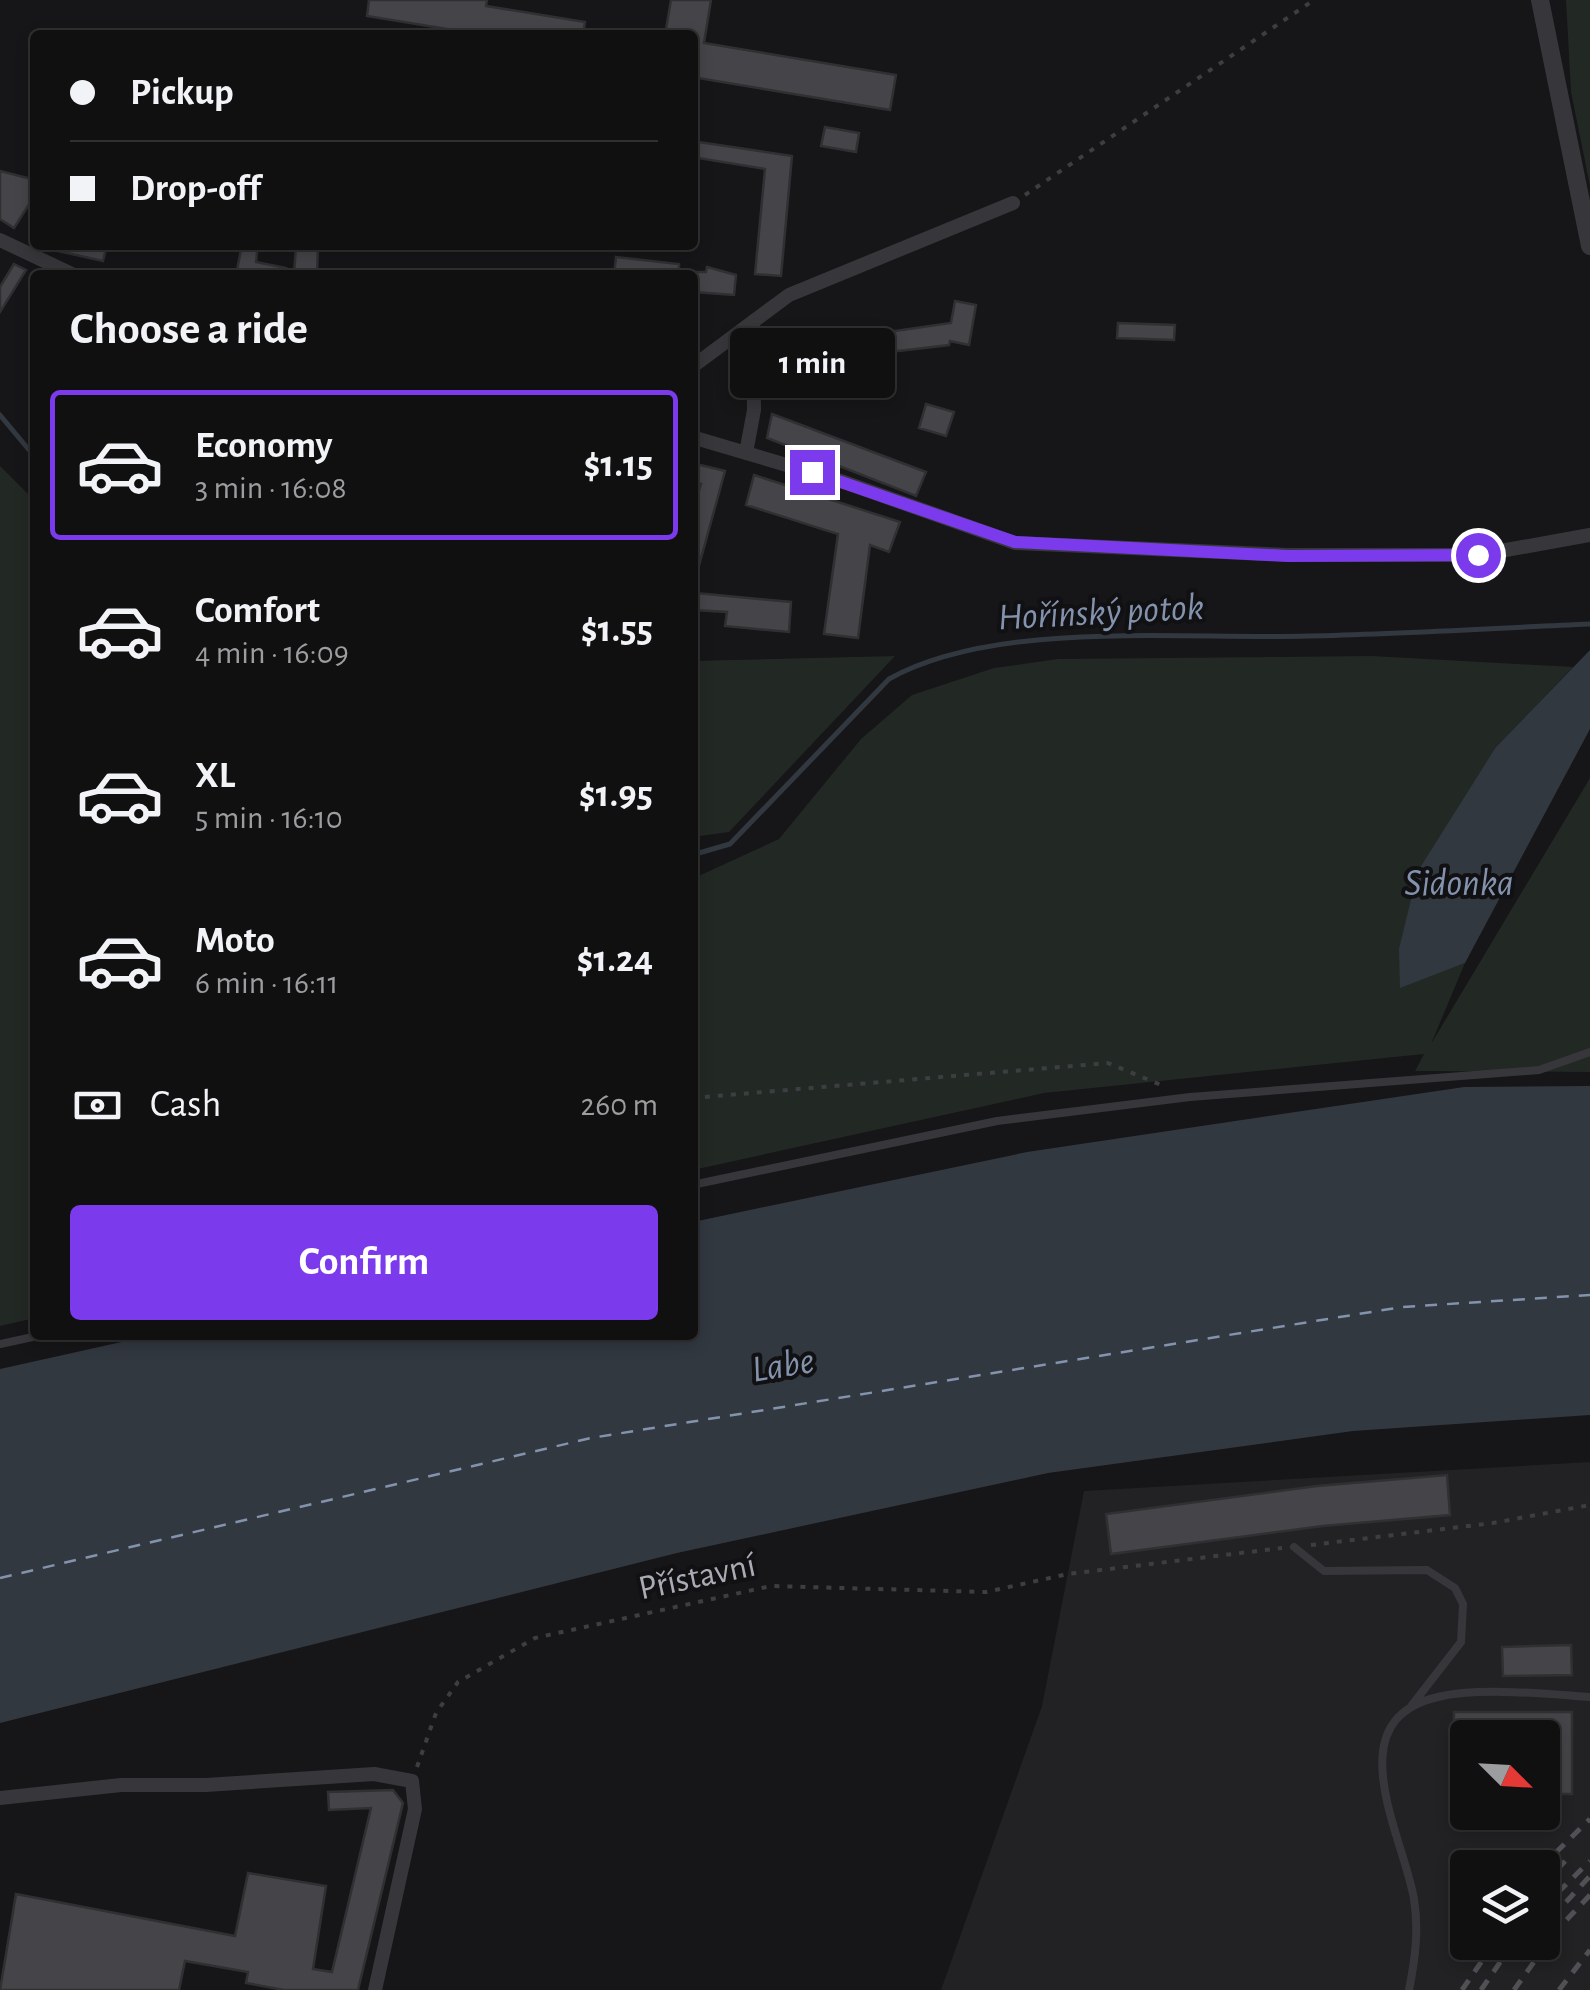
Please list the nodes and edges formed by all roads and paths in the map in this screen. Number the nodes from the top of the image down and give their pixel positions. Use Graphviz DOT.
graph roads {
  1 [pos="1314,0"];
  2 [pos="1540,0"];
  3 [pos="1013,204"];
  4 [pos="0,240"];
  5 [pos="1590,246"];
  6 [pos="63,270"];
  7 [pos="753,322"];
  8 [pos="698,363"];
  9 [pos="698,439"];
  10 [pos="746,453"];
  11 [pos="1590,534"];
  12 [pos="1590,1052"];
  13 [pos="698,1097"];
  14 [pos="1190,1097"];
  15 [pos="698,1184"];
  16 [pos="30,1338"];
  17 [pos="0,1344"];
  18 [pos="1590,1505"];
  19 [pos="1294,1547"];
  20 [pos="1590,1697"];
  21 [pos="1412,1705"];
  22 [pos="412,1781"];
  23 [pos="0,1798"];
  24 [pos="376,1990"];
  25 [pos="1409,1990"];
  1 -- 3 [label="path"];
  2 -- 5 [label="street"];
  3 -- 7 [label="street"];
  4 -- 6 [label="street"];
  7 -- 8 [label="street"];
  7 -- 10 [label="street"];
  9 -- 10 [label="street"];
  10 -- 11 [label="street"];
  12 -- 14 [label="lane"];
  13 -- 14 [label="path"];
  14 -- 15 [label="lane"];
  16 -- 17 [label="lane"];
  18 -- 19 [label="path, Přístavní"];
  19 -- 21 [label="lane"];
  19 -- 22 [label="path, Přístavní"];
  20 -- 21 [label="lane"];
  21 -- 25 [label="lane"];
  22 -- 23 [label="street"];
  22 -- 24 [label="street"];
}
